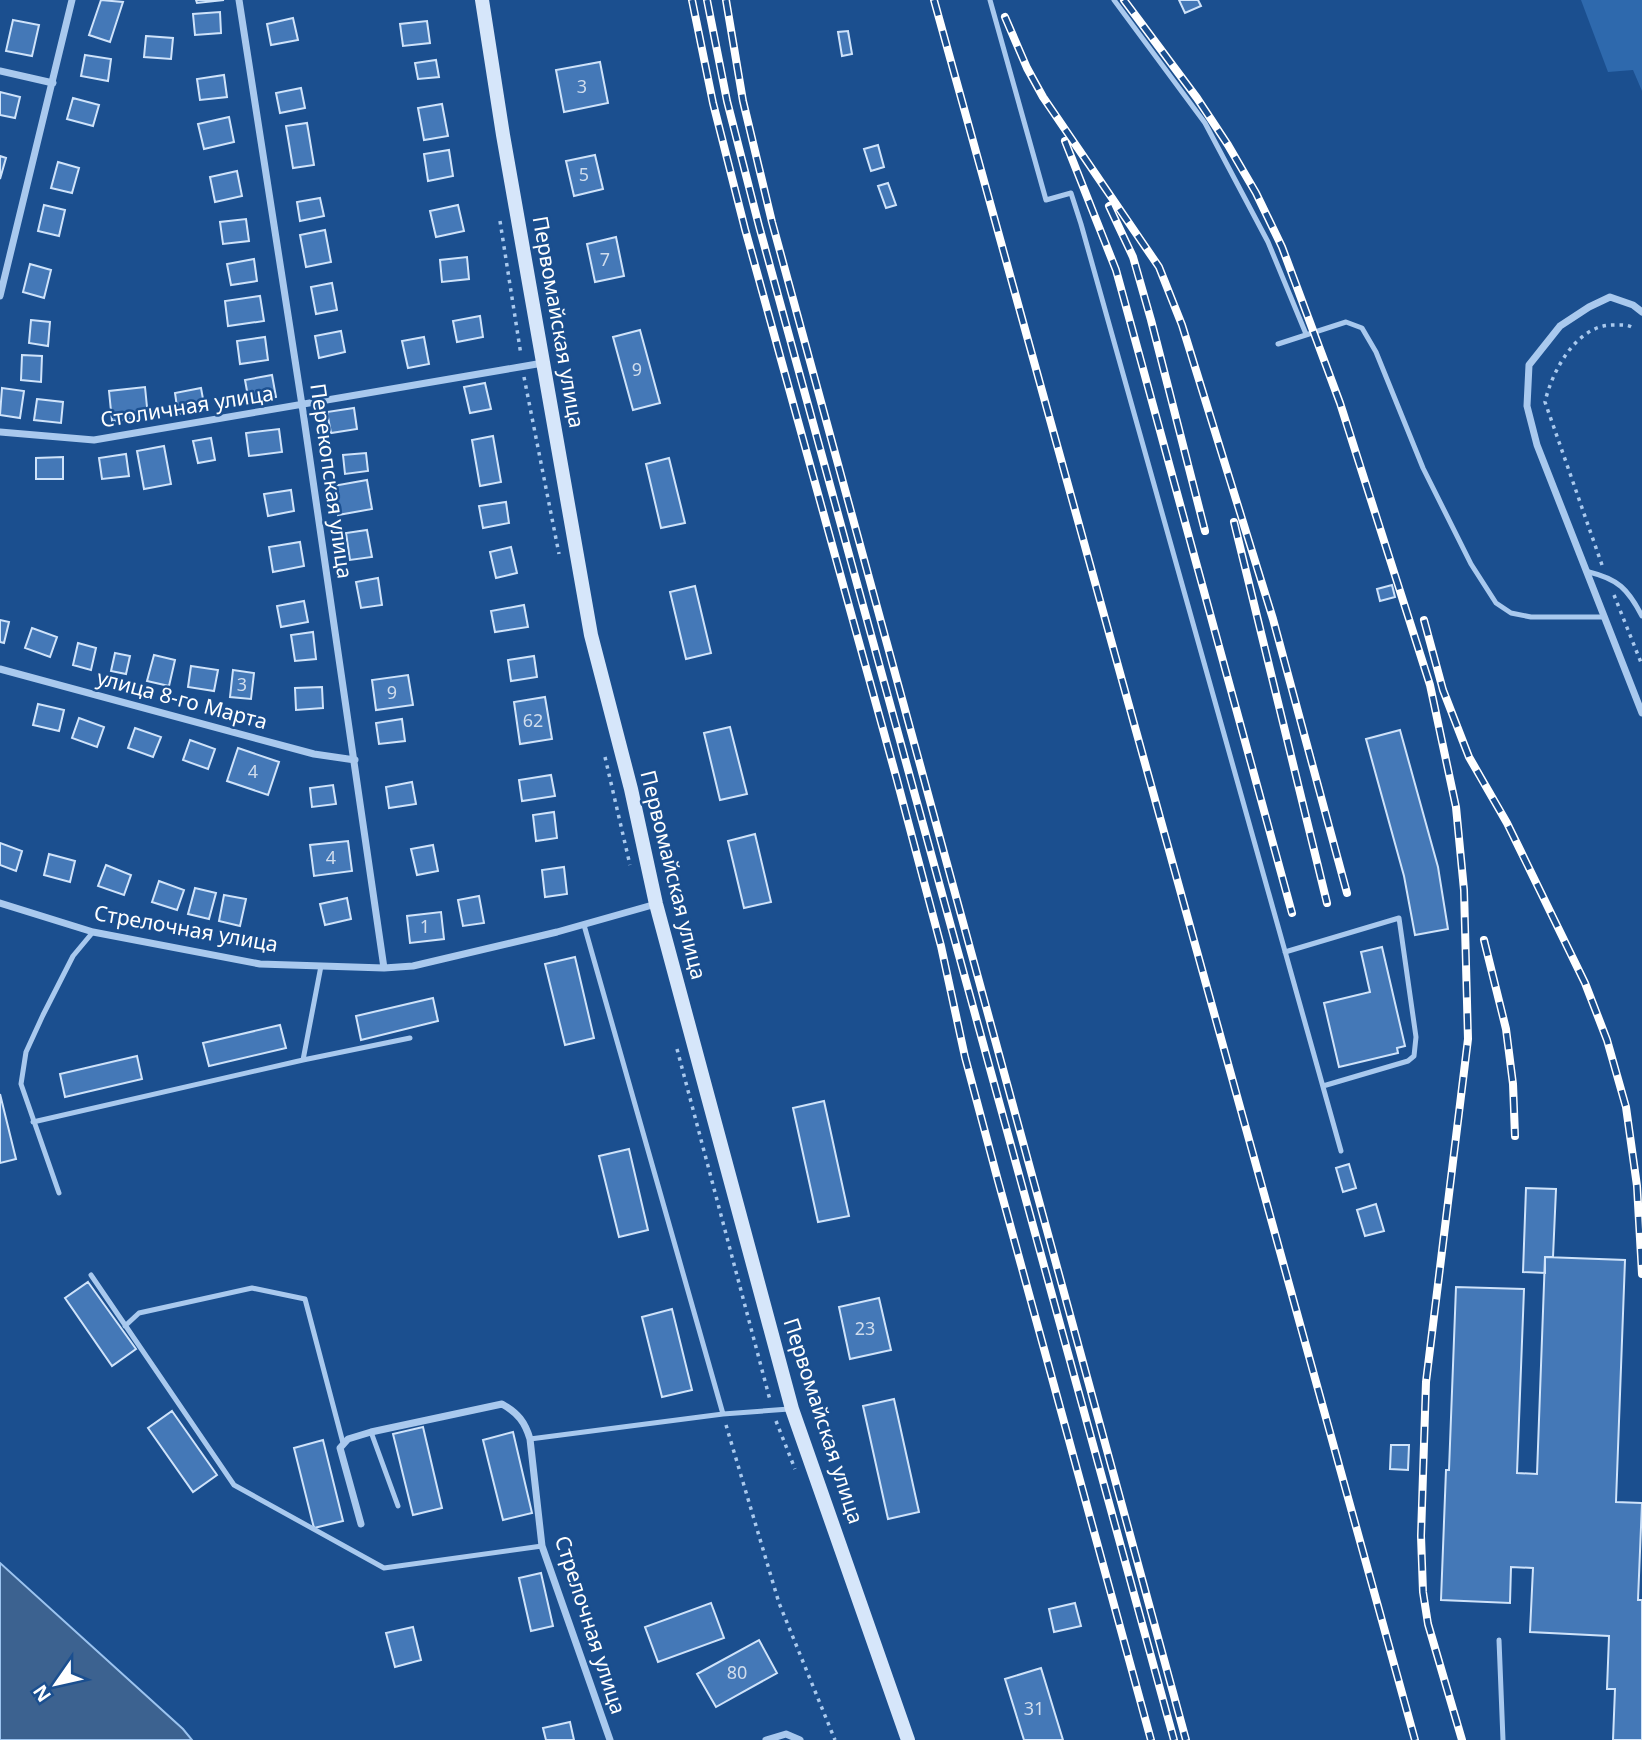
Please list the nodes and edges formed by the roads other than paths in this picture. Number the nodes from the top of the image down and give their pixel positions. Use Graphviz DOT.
graph roads {
  1 [pos="72,0"];
  2 [pos="239,0"];
  3 [pos="482,0"];
  4 [pos="990,0"];
  5 [pos="1114,0"];
  6 [pos="0,71"];
  7 [pos="53,83"];
  8 [pos="0,296"];
  9 [pos="1642,312"];
  10 [pos="1306,334"];
  11 [pos="1278,344"];
  12 [pos="544,363"];
  13 [pos="302,405"];
  14 [pos="0,432"];
  15 [pos="1589,572"];
  16 [pos="1642,616"];
  17 [pos="1604,617"];
  18 [pos="0,669"];
  19 [pos="1642,713"];
  20 [pos="355,760"];
  21 [pos="0,903"];
  22 [pos="656,904"];
  23 [pos="584,925"];
  24 [pos="93,932"];
  25 [pos="1285,952"];
  26 [pos="321,966"];
  27 [pos="384,968"];
  28 [pos="410,1038"];
  29 [pos="303,1060"];
  30 [pos="1323,1086"];
  31 [pos="33,1122"];
  32 [pos="1341,1152"];
  33 [pos="59,1193"];
  34 [pos="91,1275"];
  35 [pos="125,1326"];
  36 [pos="792,1409"];
  37 [pos="723,1414"];
  38 [pos="371,1432"];
  39 [pos="530,1439"];
  40 [pos="343,1443"];
  41 [pos="398,1506"];
  42 [pos="360,1524"];
  43 [pos="542,1546"];
  44 [pos="1499,1640"];
  45 [pos="610,1740"];
  46 [pos="766,1740"];
  47 [pos="800,1740"];
  48 [pos="907,1740"];
  49 [pos="1503,1740"];
  1 -- 7 [label="street"];
  2 -- 13 [label="street, Перекопская улица"];
  3 -- 12 [label="main road, Первомайская улица"];
  4 -- 25 [label="lane"];
  5 -- 10 [label="lane"];
  6 -- 7 [label="street"];
  7 -- 8 [label="street"];
  9 -- 15 [label="street"];
  10 -- 11 [label="lane"];
  10 -- 17 [label="lane"];
  12 -- 13 [label="street, Столичная улица"];
  12 -- 22 [label="main road, Первомайская улица"];
  13 -- 14 [label="street, Столичная улица"];
  13 -- 20 [label="street, Перекопская улица"];
  15 -- 16 [label="lane"];
  15 -- 17 [label="street"];
  17 -- 19 [label="street"];
  18 -- 20 [label="street, улица 8-го Марта"];
  20 -- 27 [label="street, Перекопская улица"];
  21 -- 24 [label="street, Стрелочная улица"];
  22 -- 23 [label="street, Стрелочная улица"];
  22 -- 36 [label="main road, Первомайская улица"];
  23 -- 27 [label="street, Стрелочная улица"];
  23 -- 37 [label="lane"];
  24 -- 26 [label="street, Стрелочная улица"];
  24 -- 31 [label="lane"];
  25 -- 30 [label="lane"];
  25 -- 30 [label="lane"];
  26 -- 27 [label="street, Стрелочная улица"];
  26 -- 29 [label="lane"];
  28 -- 29 [label="lane"];
  29 -- 31 [label="lane"];
  30 -- 32 [label="lane"];
  31 -- 33 [label="lane"];
  34 -- 35 [label="lane"];
  35 -- 40 [label="lane"];
  35 -- 43 [label="lane"];
  36 -- 37 [label="lane"];
  36 -- 48 [label="main road, Первомайская улица"];
  37 -- 39 [label="lane"];
  38 -- 39 [label="street, Стрелочная улица"];
  38 -- 40 [label="street, Стрелочная улица"];
  38 -- 41 [label="lane"];
  39 -- 43 [label="street, Стрелочная улица"];
  40 -- 42 [label="street"];
  43 -- 45 [label="street, Стрелочная улица"];
  44 -- 49 [label="lane"];
  46 -- 47 [label="street"];
}
